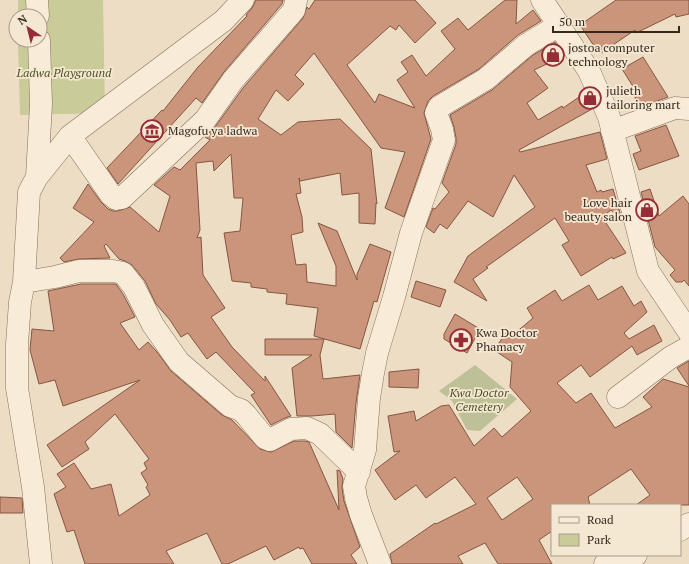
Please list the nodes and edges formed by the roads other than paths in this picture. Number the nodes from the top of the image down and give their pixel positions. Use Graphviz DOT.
graph roads {
  1 [pos="243,0"];
  2 [pos="296,0"];
  3 [pos="542,0"];
  4 [pos="559,25"];
  5 [pos="38,48"];
  6 [pos="689,109"];
  7 [pos="612,131"];
  8 [pos="70,136"];
  9 [pos="37,177"];
  10 [pos="24,282"];
  11 [pos="689,332"];
  12 [pos="689,347"];
  13 [pos="618,396"];
  14 [pos="359,472"];
  15 [pos="633,556"];
  16 [pos="41,564"];
  17 [pos="380,564"];
  18 [pos="605,564"];
  1 -- 8 [label="street"];
  2 -- 8 [label="street"];
  3 -- 4 [label="street"];
  4 -- 7 [label="street"];
  4 -- 14 [label="street"];
  5 -- 9 [label="street"];
  6 -- 7 [label="street"];
  7 -- 11 [label="street"];
  8 -- 9 [label="street"];
  9 -- 10 [label="street"];
  10 -- 14 [label="street"];
  10 -- 16 [label="street"];
  12 -- 13 [label="street"];
  14 -- 17 [label="street"];
  15 -- 18 [label="street"];
}
